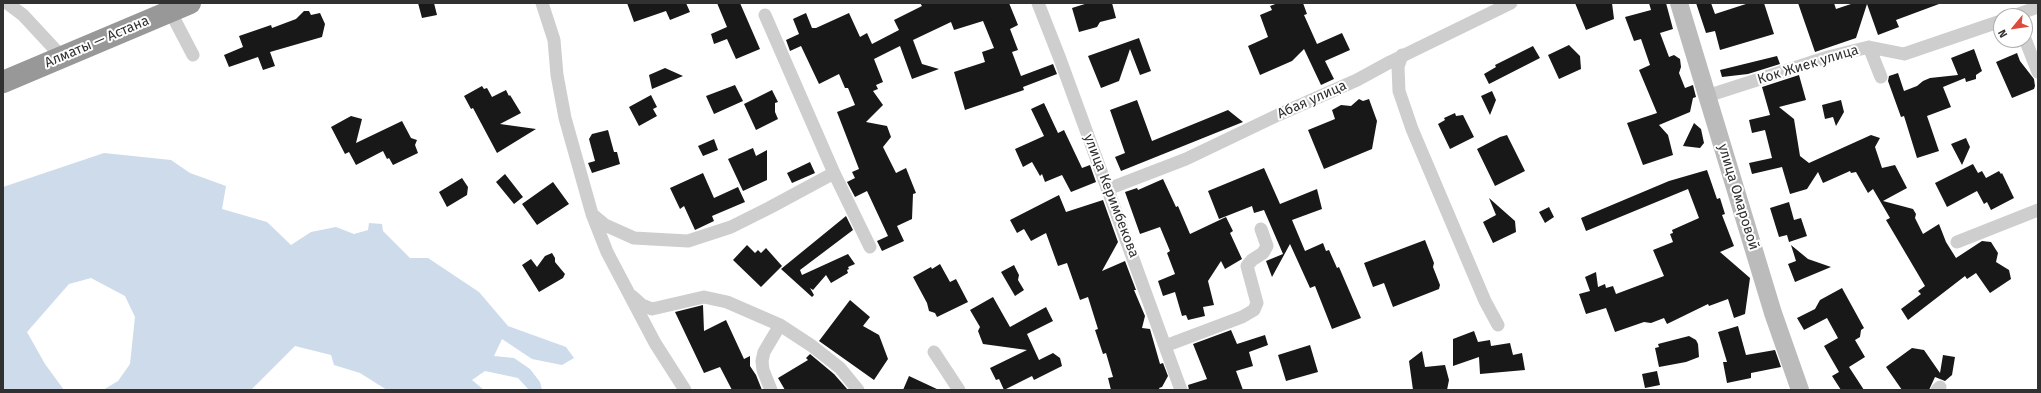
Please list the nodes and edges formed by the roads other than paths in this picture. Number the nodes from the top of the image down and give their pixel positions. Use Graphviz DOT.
graph roads {
  1 [pos="7,3"];
  2 [pos="190,3"];
  3 [pos="542,3"];
  4 [pos="1038,3"];
  5 [pos="1511,3"];
  6 [pos="1679,3"];
  7 [pos="1491,8"];
  8 [pos="164,9"];
  9 [pos="765,15"];
  10 [pos="1993,24"];
  11 [pos="1869,47"];
  12 [pos="2029,48"];
  13 [pos="193,55"];
  14 [pos="1402,55"];
  15 [pos="62,57"];
  16 [pos="2038,72"];
  17 [pos="1880,77"];
  18 [pos="3,82"];
  19 [pos="1707,96"];
  20 [pos="834,173"];
  21 [pos="1108,189"];
  22 [pos="2038,210"];
  23 [pos="592,214"];
  24 [pos="1261,229"];
  25 [pos="1957,242"];
  26 [pos="870,247"];
  27 [pos="629,293"];
  28 [pos="780,325"];
  29 [pos="1498,325"];
  30 [pos="1166,346"];
  31 [pos="934,352"];
  32 [pos="684,390"];
  33 [pos="771,390"];
  34 [pos="858,390"];
  35 [pos="959,390"];
  36 [pos="1181,390"];
  37 [pos="1800,390"];
  1 -- 15 [label="street"];
  2 -- 8 [label="highway, Алматы — Астана"];
  3 -- 23 [label="street"];
  4 -- 21 [label="street, улица Керимбекова"];
  5 -- 7 [label="street, Абая улица"];
  6 -- 19 [label="street, улица Омаровой"];
  7 -- 14 [label="street, Абая улица"];
  8 -- 13 [label="street"];
  8 -- 15 [label="highway, Алматы — Астана"];
  9 -- 20 [label="street"];
  10 -- 11 [label="street, Кок Жиек улица"];
  11 -- 17 [label="street"];
  11 -- 19 [label="street, Кок Жиек улица"];
  12 -- 16 [label="street"];
  14 -- 21 [label="street, Абая улица"];
  14 -- 29 [label="street"];
  15 -- 18 [label="highway, Алматы — Астана"];
  19 -- 37 [label="street, улица Омаровой"];
  20 -- 23 [label="street"];
  20 -- 26 [label="street"];
  21 -- 30 [label="street, улица Керимбекова"];
  22 -- 25 [label="street"];
  23 -- 27 [label="street"];
  24 -- 30 [label="street"];
  27 -- 28 [label="street"];
  27 -- 32 [label="street"];
  28 -- 33 [label="street"];
  28 -- 34 [label="street"];
  30 -- 36 [label="street, улица Керимбекова"];
  31 -- 35 [label="street"];
}
